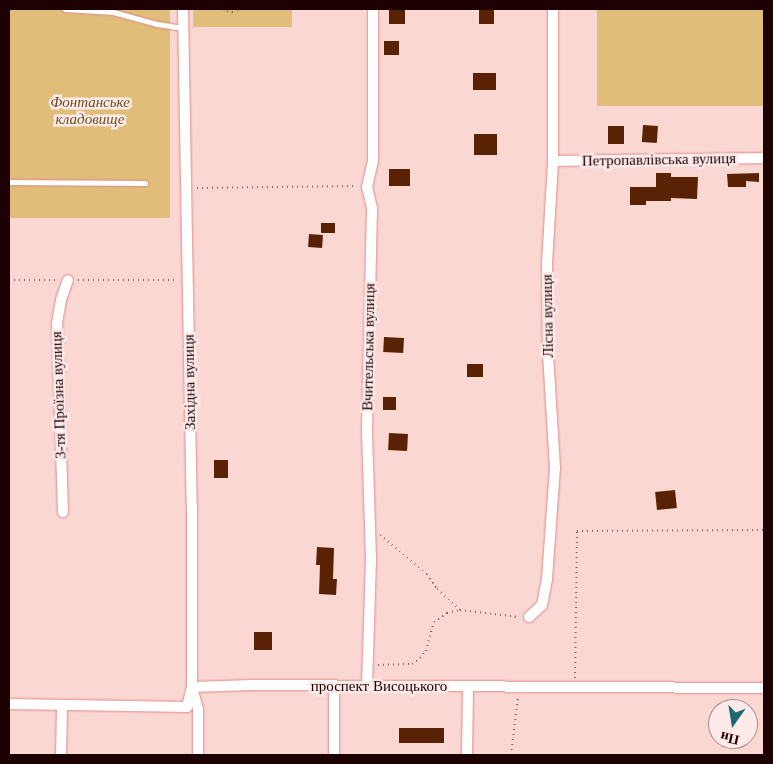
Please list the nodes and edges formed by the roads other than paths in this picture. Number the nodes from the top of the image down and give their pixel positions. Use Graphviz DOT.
graph roads {
  1 [pos="65,9"];
  2 [pos="183,9"];
  3 [pos="373,9"];
  4 [pos="553,9"];
  5 [pos="183,28"];
  6 [pos="764,158"];
  7 [pos="553,161"];
  8 [pos="9,182"];
  9 [pos="145,183"];
  10 [pos="68,280"];
  11 [pos="63,512"];
  12 [pos="529,617"];
  13 [pos="192,687"];
  14 [pos="334,687"];
  15 [pos="366,687"];
  16 [pos="468,688"];
  17 [pos="764,688"];
  18 [pos="9,704"];
  19 [pos="62,706"];
  20 [pos="62,755"];
  21 [pos="198,755"];
  22 [pos="334,755"];
  23 [pos="467,755"];
  1 -- 5 [label="lane"];
  2 -- 5 [label="street, Західна вулиця"];
  3 -- 15 [label="street, Вчительська вулиця"];
  4 -- 7 [label="street, Лісна вулиця"];
  5 -- 13 [label="street, Західна вулиця"];
  6 -- 7 [label="street, Петропавлівська вулиця"];
  7 -- 12 [label="street, Лісна вулиця"];
  8 -- 9 [label="lane"];
  10 -- 11 [label="street, 3-тя Проїзна вулиця"];
  13 -- 14 [label="street, проспект Висоцького"];
  13 -- 19 [label="street"];
  13 -- 21 [label="street, Західна вулиця"];
  14 -- 15 [label="street, проспект Висоцького"];
  14 -- 22 [label="street"];
  15 -- 16 [label="street, проспект Висоцького"];
  16 -- 17 [label="street, проспект Висоцького"];
  16 -- 23 [label="street"];
  18 -- 19 [label="street"];
  19 -- 20 [label="street"];
}
